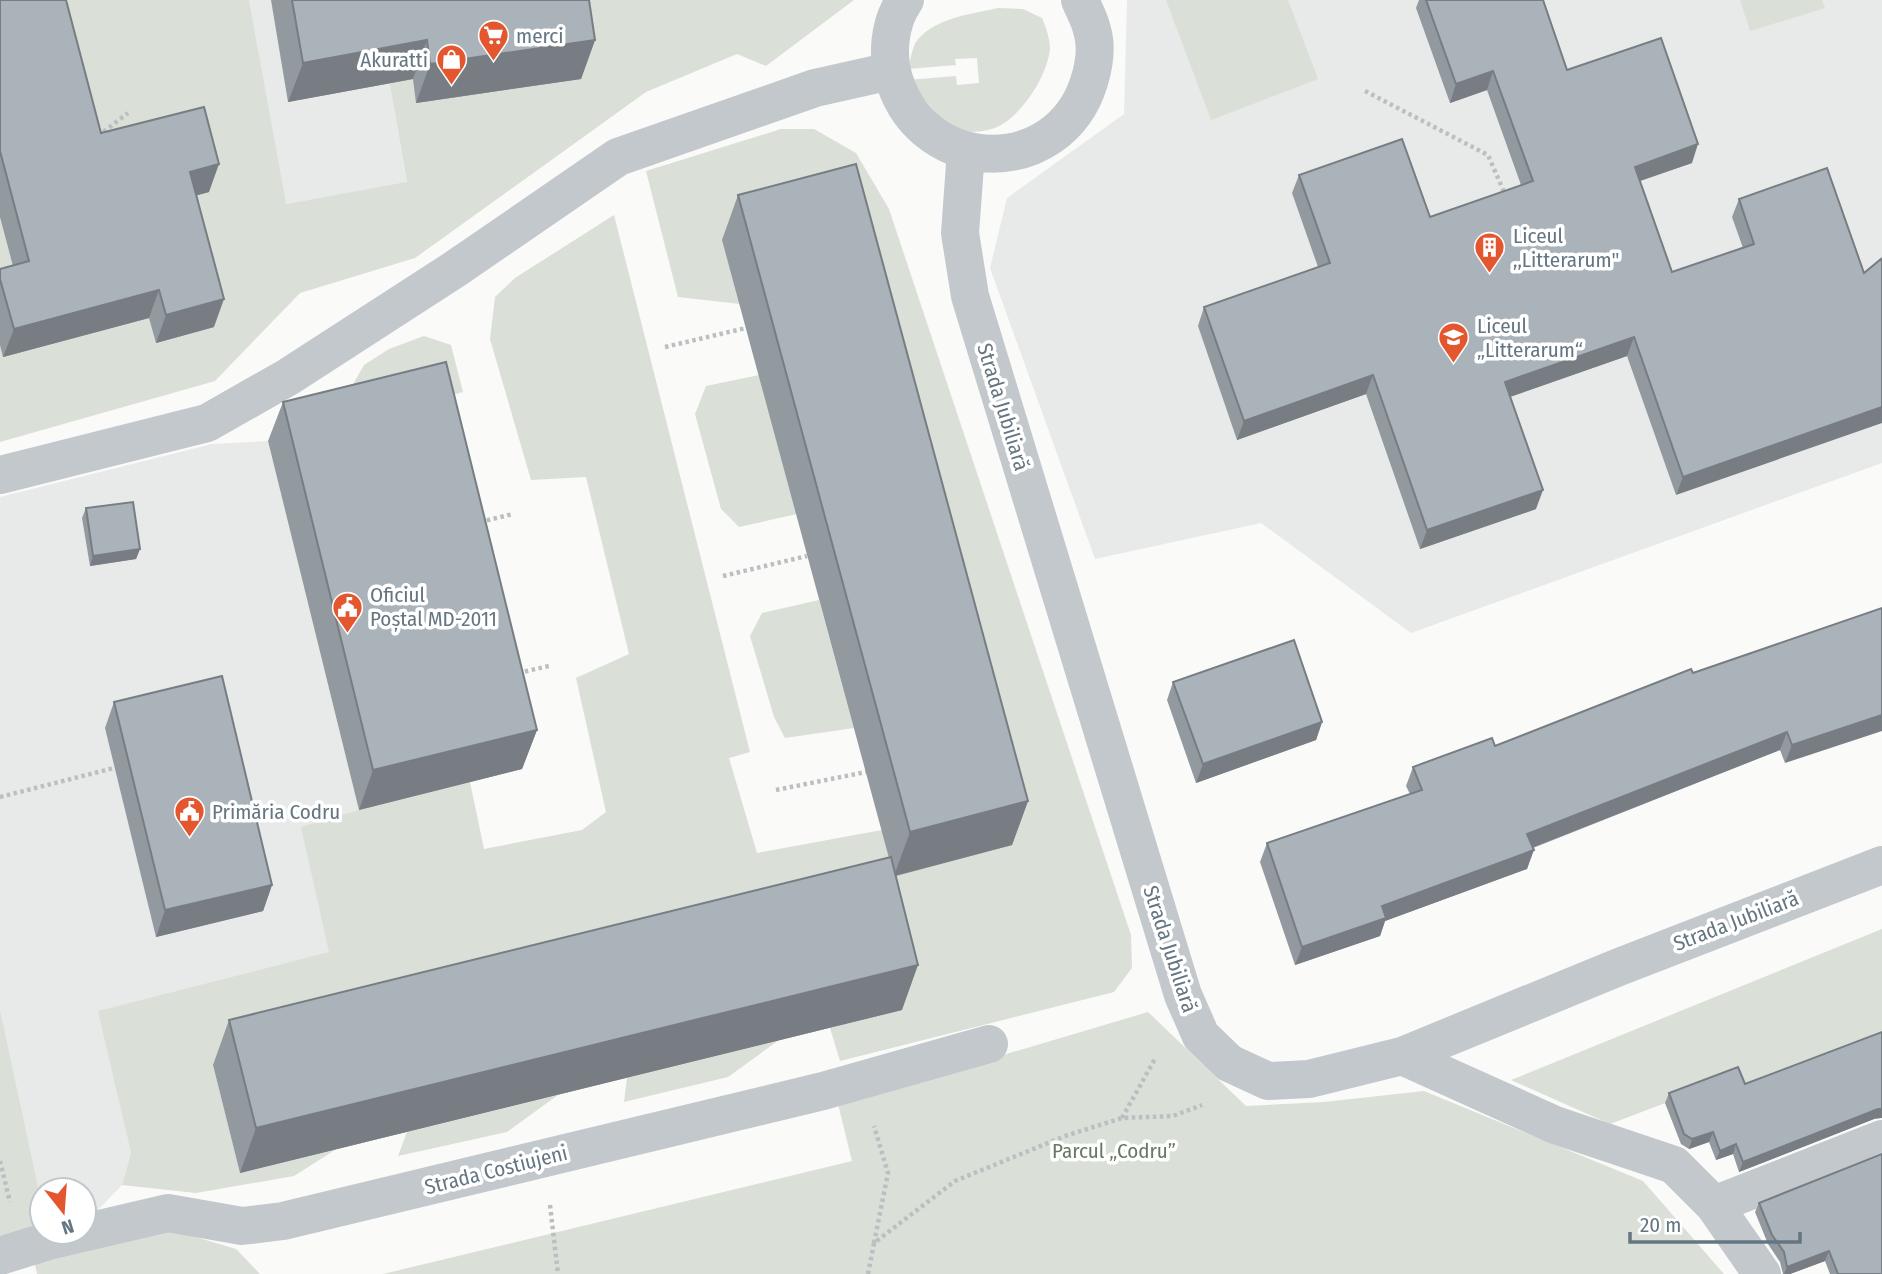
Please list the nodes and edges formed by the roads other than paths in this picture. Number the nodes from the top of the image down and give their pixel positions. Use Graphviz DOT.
graph roads {
  1 [pos="905,0"];
  2 [pos="1080,0"];
  3 [pos="891,71"];
  4 [pos="966,151"];
  5 [pos="0,475"];
  6 [pos="1882,865"];
  7 [pos="989,1044"];
  8 [pos="1402,1056"];
  9 [pos="1882,1139"];
  10 [pos="1714,1205"];
  11 [pos="0,1255"];
  12 [pos="1762,1274"];
  1 -- 3 [label="street"];
  2 -- 4 [label="street"];
  3 -- 4 [label="street"];
  3 -- 5 [label="street"];
  4 -- 8 [label="street, Strada Jubiliară"];
  6 -- 8 [label="street, Strada Jubiliară"];
  7 -- 11 [label="street, Strada Costiujeni"];
  8 -- 10 [label="street"];
  9 -- 10 [label="street"];
  10 -- 12 [label="street"];
}
